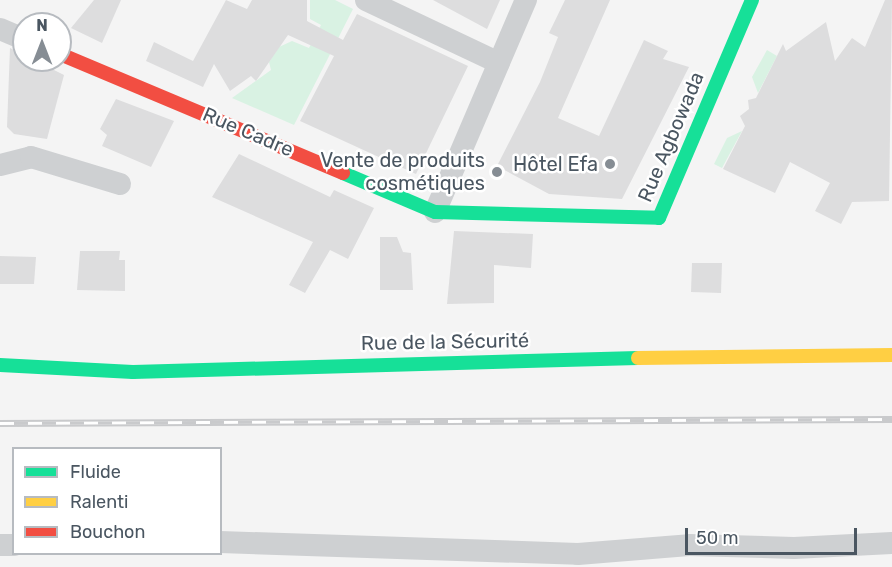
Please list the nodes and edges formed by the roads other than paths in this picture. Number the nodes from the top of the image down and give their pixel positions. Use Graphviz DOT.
graph roads {
  1 [pos="366,0"];
  2 [pos="526,0"];
  3 [pos="752,0"];
  4 [pos="72,59"];
  5 [pos="499,63"];
  6 [pos="0,165"];
  7 [pos="120,184"];
  8 [pos="435,212"];
  9 [pos="892,355"];
  10 [pos="0,365"];
  11 [pos="222,542"];
  12 [pos="892,543"];
  1 -- 5 [label="street"];
  2 -- 5 [label="street"];
  3 -- 8 [label="street, Rue Agbowada"];
  4 -- 8 [label="street, Rue Cadre"];
  5 -- 8 [label="street"];
  6 -- 7 [label="street"];
  9 -- 10 [label="street, Rue de la Sécurité"];
  11 -- 12 [label="street"];
}
